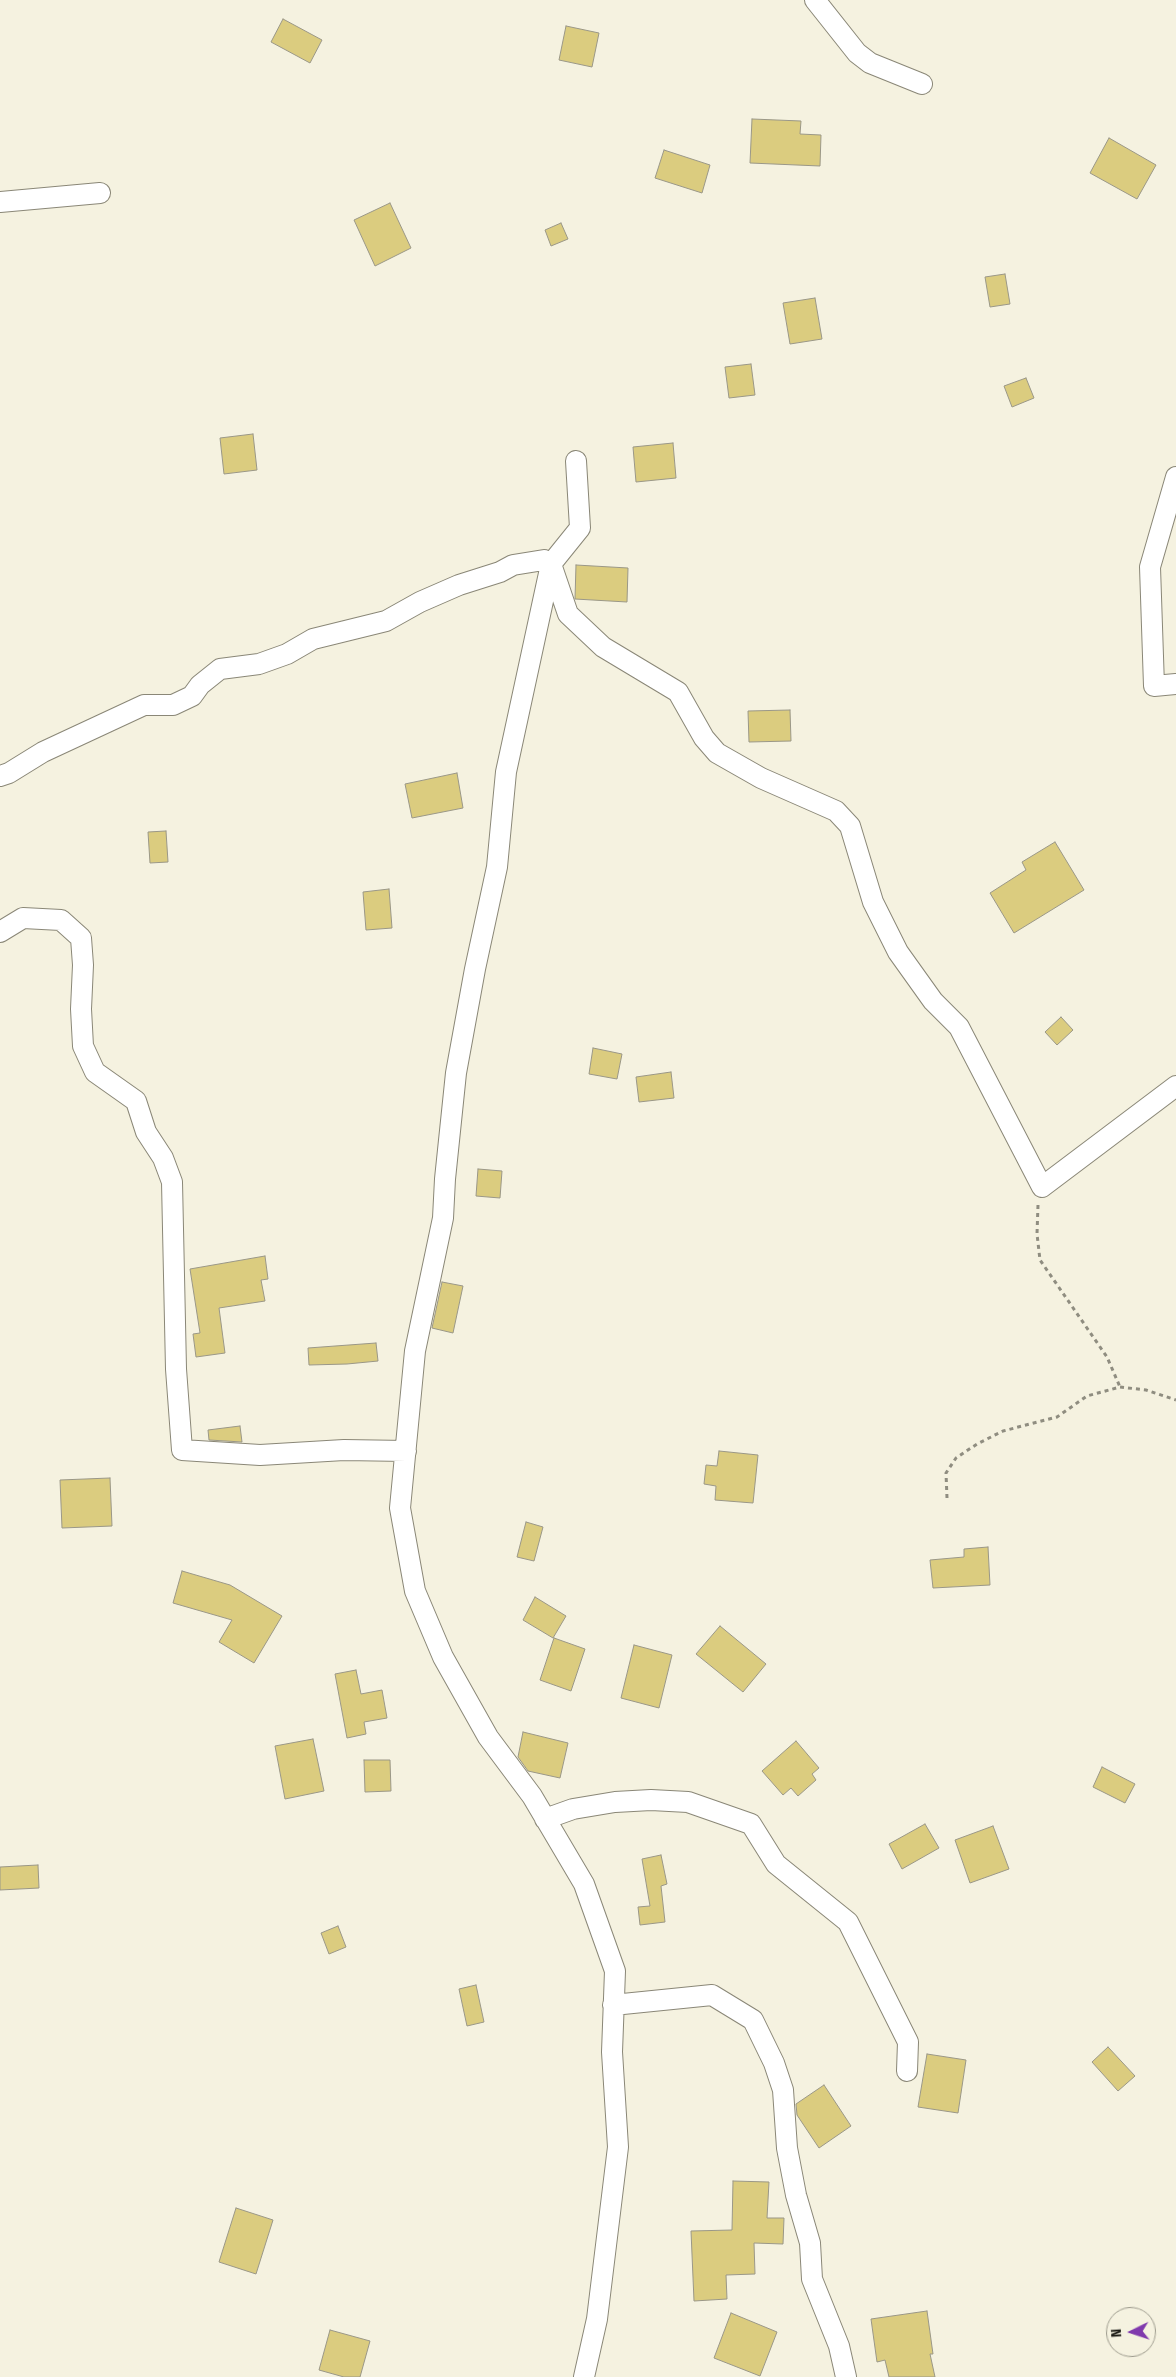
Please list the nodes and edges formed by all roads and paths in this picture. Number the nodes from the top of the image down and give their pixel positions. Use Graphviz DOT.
graph roads {
  1 [pos="815,0"];
  2 [pos="922,84"];
  3 [pos="100,193"];
  4 [pos="0,202"];
  5 [pos="576,461"];
  6 [pos="1176,477"];
  7 [pos="551,564"];
  8 [pos="1176,684"];
  9 [pos="0,776"];
  10 [pos="0,932"];
  11 [pos="1176,1086"];
  12 [pos="1042,1187"];
  13 [pos="1120,1387"];
  14 [pos="1176,1400"];
  15 [pos="406,1451"];
  16 [pos="947,1498"];
  17 [pos="545,1819"];
  18 [pos="613,2005"];
  19 [pos="907,2071"];
  20 [pos="584,2377"];
  21 [pos="846,2377"];
  1 -- 2 [label="street"];
  3 -- 4 [label="street"];
  5 -- 7 [label="street"];
  6 -- 8 [label="street"];
  7 -- 9 [label="street"];
  7 -- 12 [label="street"];
  7 -- 15 [label="street"];
  10 -- 15 [label="street"];
  11 -- 12 [label="street"];
  12 -- 13 [label="path"];
  13 -- 14 [label="path"];
  13 -- 16 [label="path"];
  15 -- 17 [label="street"];
  17 -- 18 [label="street"];
  17 -- 19 [label="street"];
  18 -- 20 [label="street"];
  18 -- 21 [label="street"];
}
